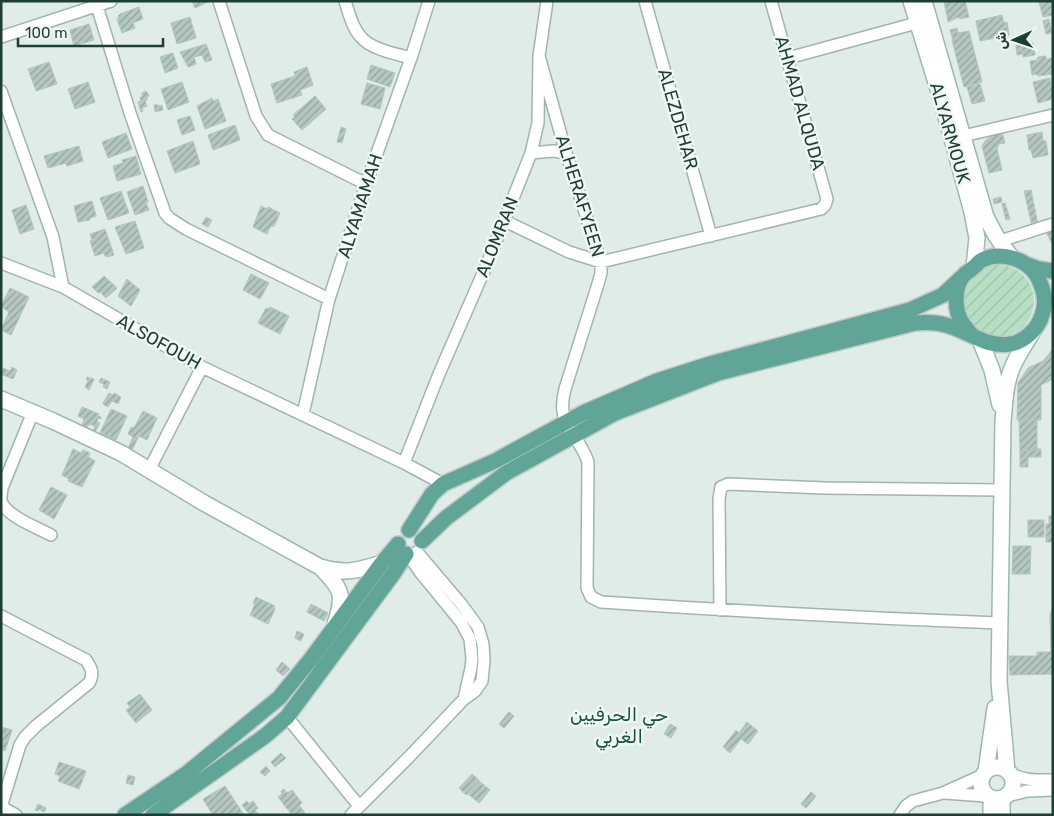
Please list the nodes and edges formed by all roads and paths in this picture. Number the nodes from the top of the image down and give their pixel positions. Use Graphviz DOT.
graph roads {
  1 [pos="111,1"];
  2 [pos="218,1"];
  3 [pos="345,1"];
  4 [pos="429,1"];
  5 [pos="547,1"];
  6 [pos="645,1"];
  7 [pos="771,1"];
  8 [pos="911,1"];
  9 [pos="924,1"];
  10 [pos="97,6"];
  11 [pos="923,21"];
  12 [pos="1,37"];
  13 [pos="539,56"];
  14 [pos="411,58"];
  15 [pos="788,58"];
  16 [pos="1,91"];
  17 [pos="1053,115"];
  18 [pos="963,136"];
  19 [pos="531,153"];
  20 [pos="566,153"];
  21 [pos="366,184"];
  22 [pos="505,221"];
  23 [pos="1053,224"];
  24 [pos="711,236"];
  25 [pos="1000,241"];
  26 [pos="1018,260"];
  27 [pos="601,262"];
  28 [pos="1,263"];
  29 [pos="969,271"];
  30 [pos="1053,271"];
  31 [pos="63,287"];
  32 [pos="329,299"];
  33 [pos="1053,301"];
  34 [pos="1039,321"];
  35 [pos="976,338"];
  36 [pos="202,367"];
  37 [pos="1,399"];
  38 [pos="33,412"];
  39 [pos="303,414"];
  40 [pos="1004,421"];
  41 [pos="569,429"];
  42 [pos="404,463"];
  43 [pos="149,470"];
  44 [pos="443,484"];
  45 [pos="1001,490"];
  46 [pos="432,494"];
  47 [pos="1,497"];
  48 [pos="1,501"];
  49 [pos="452,513"];
  50 [pos="51,535"];
  51 [pos="410,549"];
  52 [pos="382,563"];
  53 [pos="320,567"];
  54 [pos="720,610"];
  55 [pos="1,616"];
  56 [pos="999,623"];
  57 [pos="333,628"];
  58 [pos="998,681"];
  59 [pos="287,717"];
  60 [pos="1008,771"];
  61 [pos="984,773"];
  62 [pos="1053,780"];
  63 [pos="1053,790"];
  64 [pos="943,793"];
  65 [pos="997,797"];
  66 [pos="355,810"];
  67 [pos="16,815"];
  68 [pos="124,815"];
  69 [pos="153,815"];
  70 [pos="900,815"];
  71 [pos="991,815"];
  72 [pos="1002,815"];
  1 -- 10 [label="street"];
  2 -- 21 [label="street"];
  3 -- 14 [label="street"];
  4 -- 14 [label="street, ALYAMAMAH"];
  5 -- 13 [label="street, ALOMRAN"];
  6 -- 24 [label="street, ALEZDEHAR"];
  7 -- 15 [label="street, AHMAD ALQUDA"];
  8 -- 11 [label="street, ALYARMOUK"];
  9 -- 11 [label="street"];
  10 -- 12 [label="street"];
  10 -- 32 [label="street"];
  11 -- 15 [label="street"];
  11 -- 18 [label="street"];
  11 -- 29 [label="street, ALYARMOUK"];
  13 -- 19 [label="street, ALOMRAN"];
  13 -- 20 [label="street, ALHERAFYEEN"];
  14 -- 21 [label="street, ALYAMAMAH"];
  15 -- 24 [label="street, AHMAD ALQUDA"];
  16 -- 31 [label="street"];
  17 -- 18 [label="street"];
  18 -- 25 [label="street"];
  19 -- 20 [label="street"];
  19 -- 22 [label="street, ALOMRAN"];
  20 -- 27 [label="street, ALHERAFYEEN"];
  21 -- 32 [label="street, ALYAMAMAH"];
  22 -- 27 [label="street"];
  22 -- 42 [label="street, ALOMRAN"];
  23 -- 25 [label="street"];
  24 -- 27 [label="street"];
  25 -- 26 [label="street"];
  26 -- 29 [label="main road"];
  26 -- 30 [label="main road"];
  26 -- 34 [label="main road"];
  27 -- 41 [label="street, ALHERAFYEEN"];
  28 -- 31 [label="street, ALSOFOUH"];
  29 -- 35 [label="main road"];
  29 -- 41 [label="main road"];
  31 -- 36 [label="street, ALSOFOUH"];
  32 -- 39 [label="street, ALYAMAMAH"];
  33 -- 34 [label="main road"];
  34 -- 35 [label="main road"];
  34 -- 40 [label="street"];
  35 -- 40 [label="street"];
  35 -- 41 [label="main road"];
  36 -- 39 [label="street, ALSOFOUH"];
  36 -- 43 [label="street"];
  37 -- 38 [label="street"];
  38 -- 43 [label="street"];
  38 -- 47 [label="street"];
  39 -- 42 [label="street, ALSOFOUH"];
  40 -- 45 [label="street"];
  41 -- 44 [label="main road"];
  41 -- 49 [label="main road"];
  41 -- 54 [label="street"];
  42 -- 44 [label="street, ALSOFOUH"];
  43 -- 53 [label="street"];
  44 -- 46 [label="main road"];
  44 -- 49 [label="main road"];
  45 -- 54 [label="street"];
  45 -- 56 [label="street"];
  46 -- 49 [label="main road"];
  46 -- 51 [label="main road"];
  48 -- 50 [label="street"];
  49 -- 51 [label="main road"];
  51 -- 52 [label="main road"];
  51 -- 59 [label="main road"];
  51 -- 66 [label="street"];
  52 -- 53 [label="street"];
  52 -- 57 [label="main road"];
  53 -- 57 [label="street"];
  54 -- 56 [label="street"];
  55 -- 67 [label="street"];
  56 -- 58 [label="street"];
  57 -- 68 [label="main road"];
  58 -- 60 [label="street"];
  58 -- 61 [label="street"];
  59 -- 66 [label="street"];
  59 -- 69 [label="main road"];
  60 -- 61 [label="street"];
  60 -- 62 [label="street"];
  60 -- 65 [label="street"];
  61 -- 64 [label="street"];
  61 -- 65 [label="street"];
  63 -- 65 [label="street"];
  64 -- 65 [label="street"];
  64 -- 70 [label="street"];
  65 -- 71 [label="street"];
  65 -- 72 [label="street"];
}
